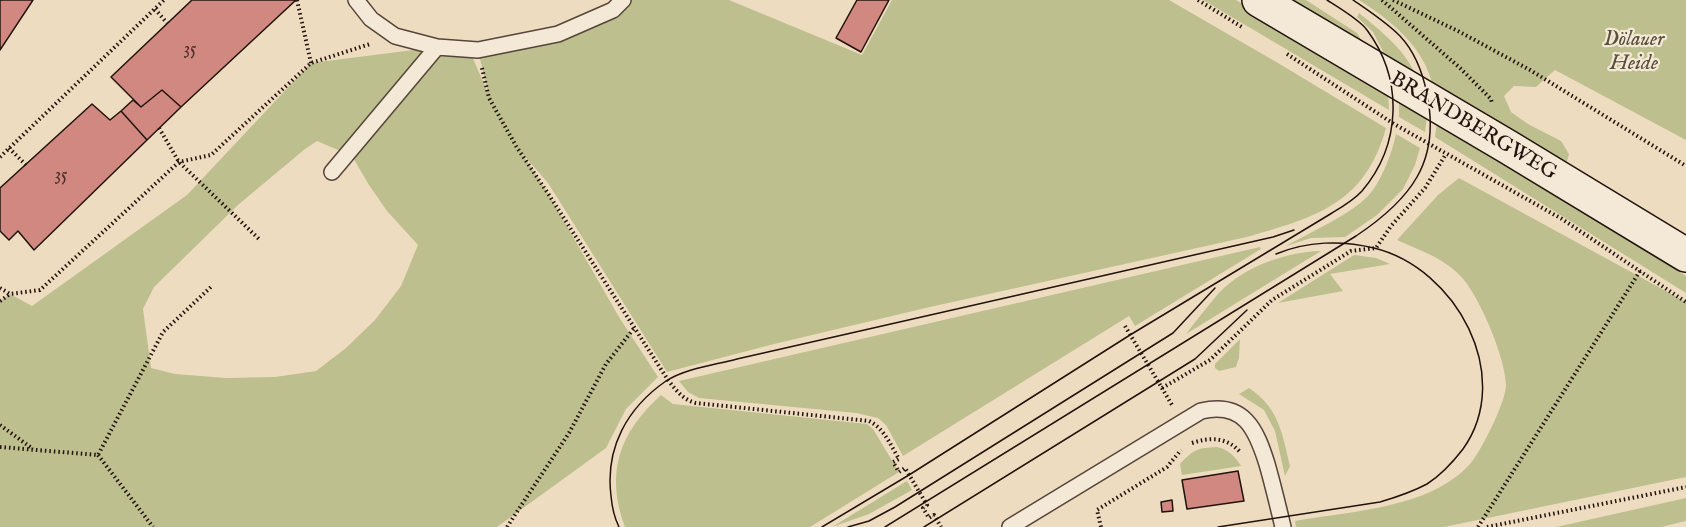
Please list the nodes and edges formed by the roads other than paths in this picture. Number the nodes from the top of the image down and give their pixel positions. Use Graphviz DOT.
graph roads {
  1 [pos="356,0"];
  2 [pos="623,0"];
  3 [pos="1259,0"];
  4 [pos="437,47"];
  5 [pos="332,172"];
  6 [pos="1686,255"];
  7 [pos="1010,527"];
  8 [pos="1283,527"];
  1 -- 4 [label="lane"];
  2 -- 4 [label="lane"];
  3 -- 6 [label="main road, BRANDBERGWEG"];
  4 -- 5 [label="lane"];
  7 -- 8 [label="lane"];
}
